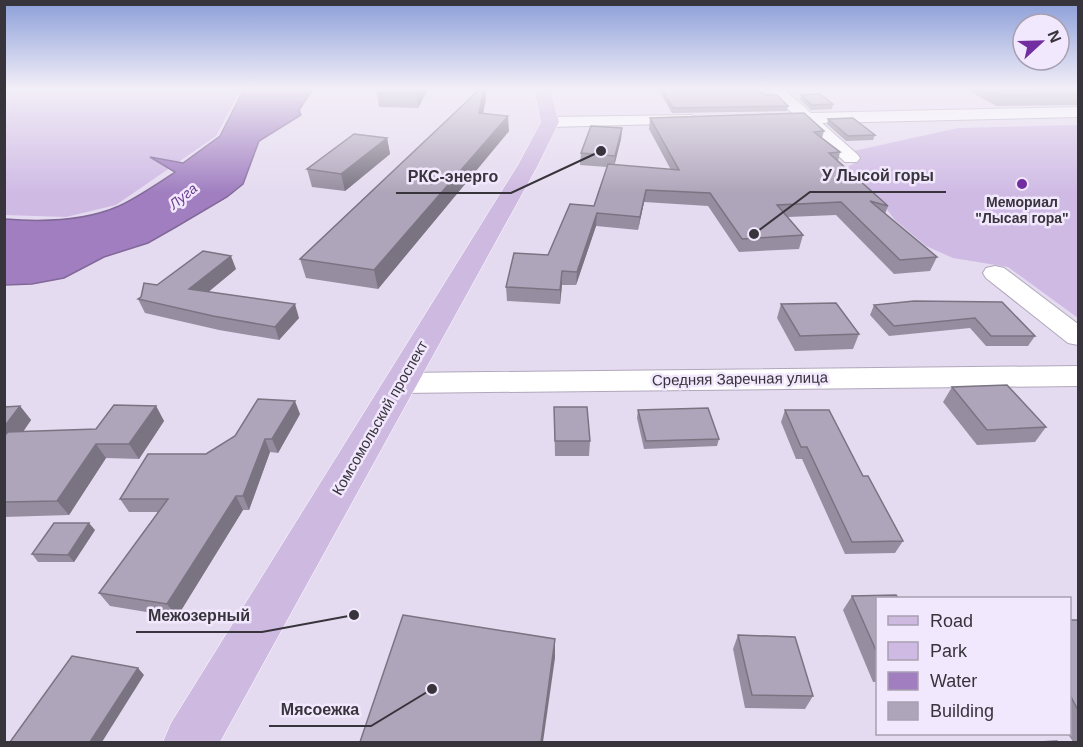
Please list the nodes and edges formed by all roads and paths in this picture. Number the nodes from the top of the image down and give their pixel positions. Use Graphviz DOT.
graph roads {
  1 [pos="536,124"];
  2 [pos="813,124"];
  3 [pos="851,158"];
  4 [pos="995,273"];
  5 [pos="1078,337"];
  6 [pos="1078,376"];
  7 [pos="401,383"];
  8 [pos="190,742"];
  1 -- 7 [label="main road, Комсомольский проспект"];
  2 -- 3 [label="street"];
  4 -- 5 [label="street"];
  6 -- 7 [label="street, Средняя Заречная улица"];
  7 -- 8 [label="main road, Комсомольский проспект"];
}
